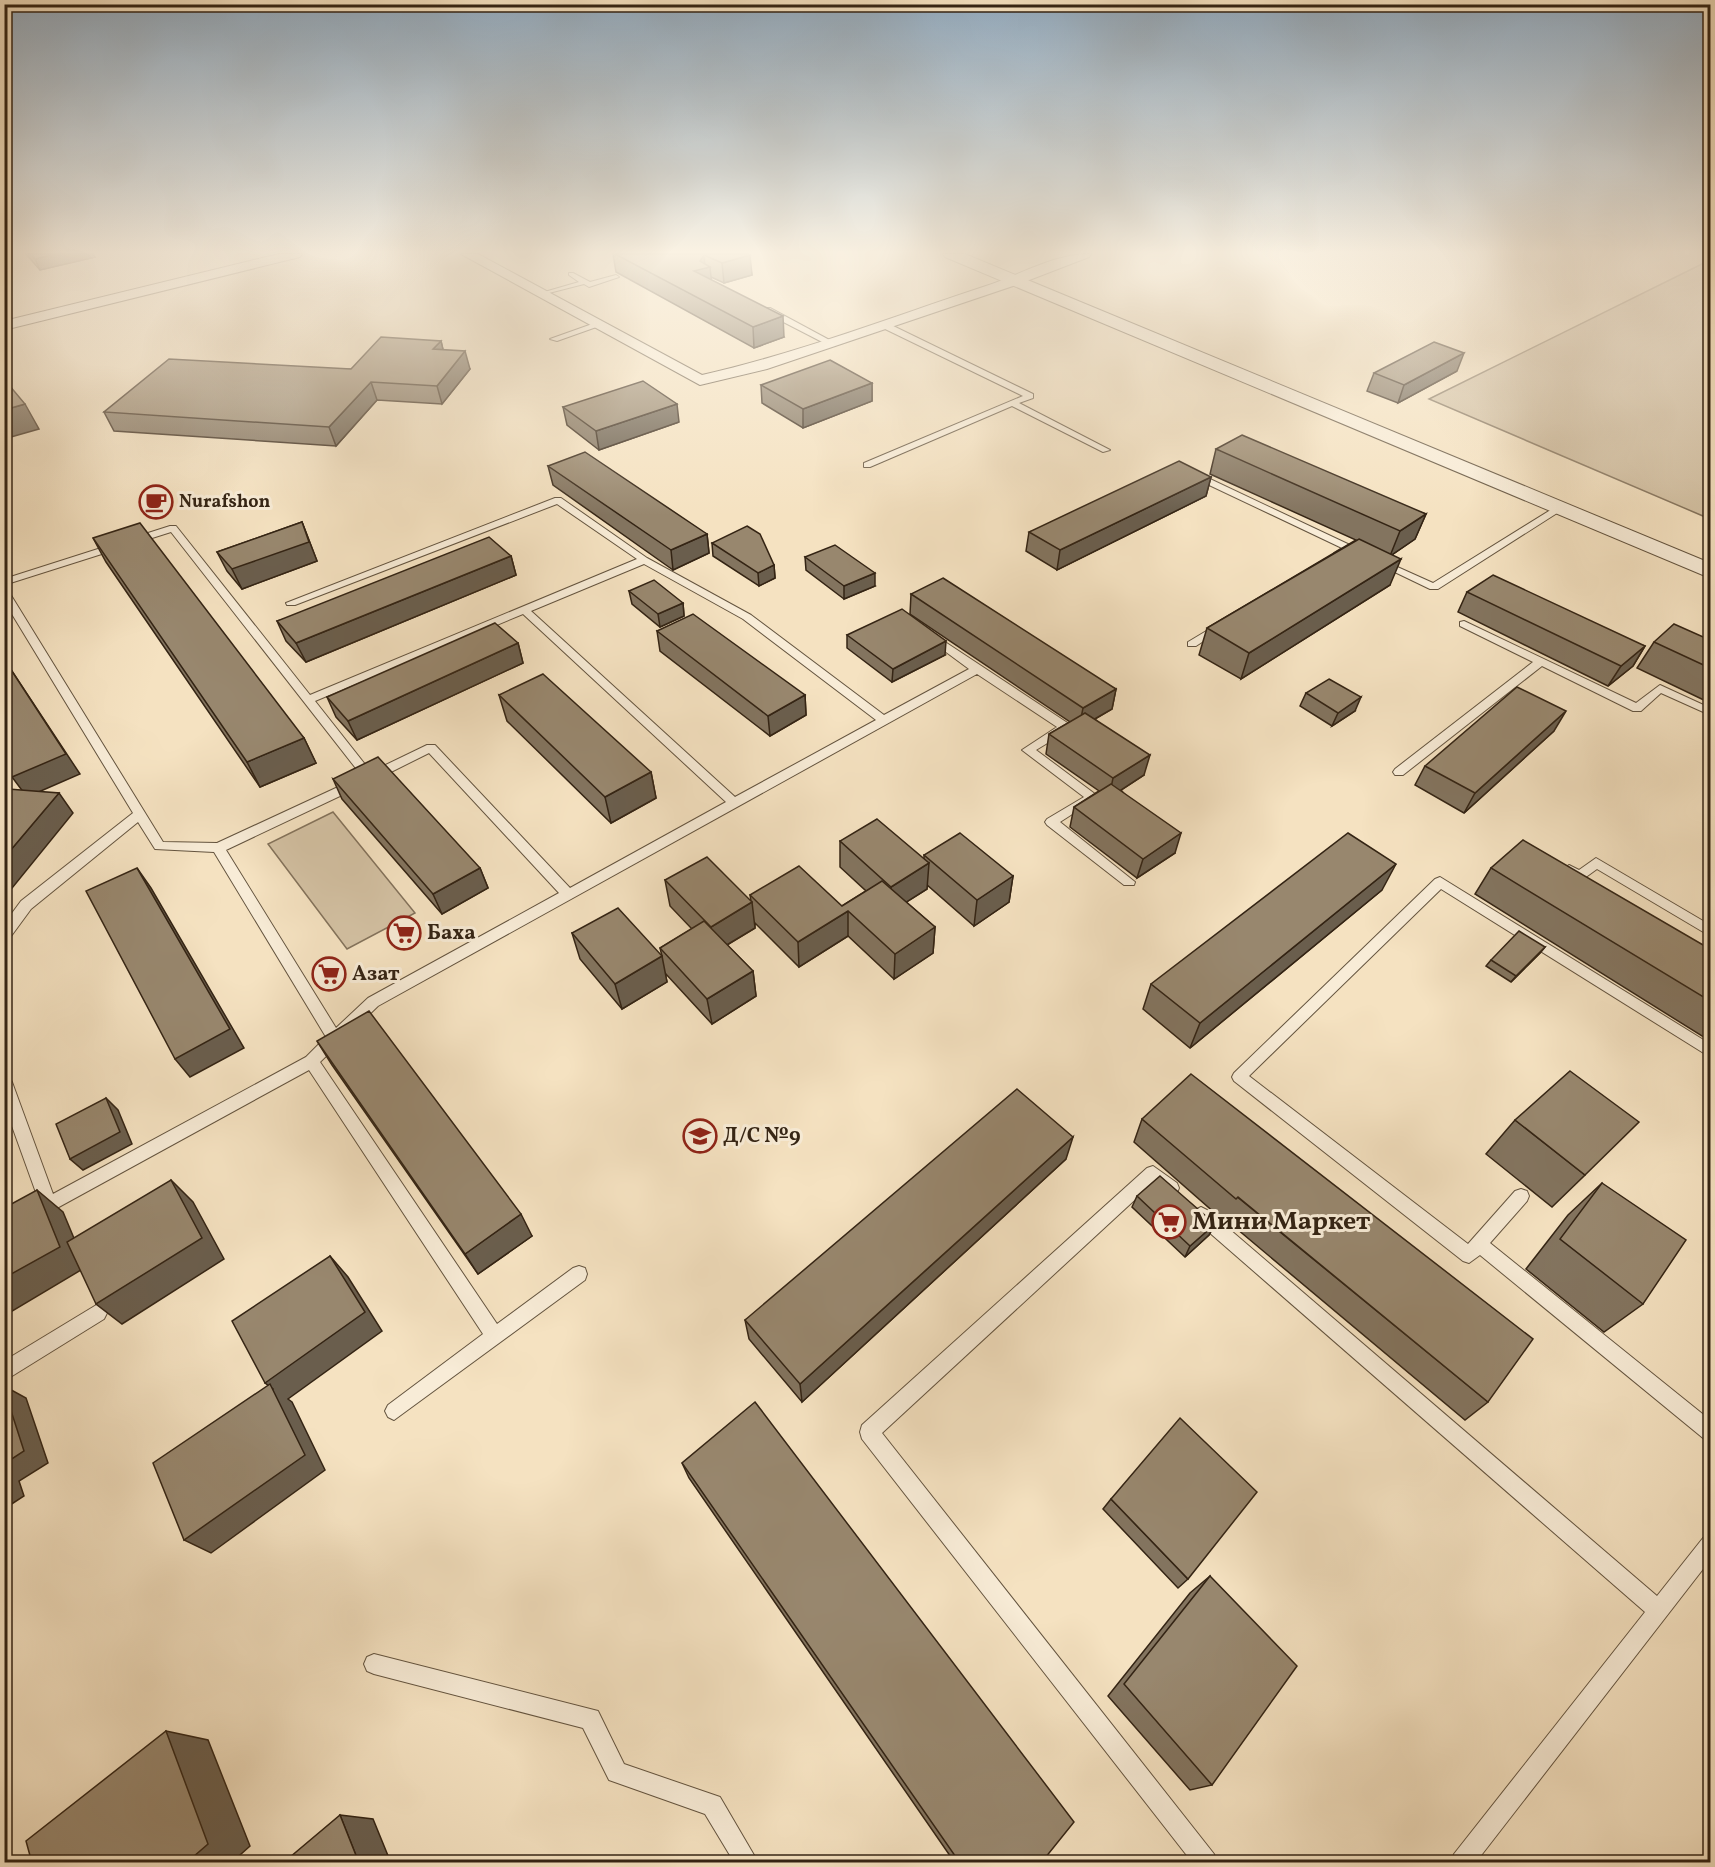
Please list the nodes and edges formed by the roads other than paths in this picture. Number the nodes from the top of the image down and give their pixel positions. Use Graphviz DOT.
graph roads {
  1 [pos="628,341"];
  2 [pos="827,341"];
  3 [pos="837,341"];
  4 [pos="917,341"];
  5 [pos="1160,341"];
  6 [pos="831,343"];
  7 [pos="1012,403"];
  8 [pos="1107,450"];
  9 [pos="867,465"];
  10 [pos="1210,482"];
  11 [pos="1560,508"];
  12 [pos="1349,548"];
  13 [pos="1360,553"];
  14 [pos="1371,558"];
  15 [pos="644,560"];
  16 [pos="1330,560"];
  17 [pos="1710,571"];
  18 [pos="4,582"];
  19 [pos="4,592"];
  20 [pos="291,603"];
  21 [pos="524,610"];
  22 [pos="1231,620"];
  23 [pos="1464,624"];
  24 [pos="918,628"];
  25 [pos="1192,644"];
  26 [pos="1541,661"];
  27 [pos="977,669"];
  28 [pos="308,700"];
  29 [pos="1710,712"];
  30 [pos="883,720"];
  31 [pos="1399,772"];
  32 [pos="369,777"];
  33 [pos="734,803"];
  34 [pos="140,814"];
  35 [pos="218,848"];
  36 [pos="1554,862"];
  37 [pos="1129,882"];
  38 [pos="568,894"];
  39 [pos="1710,931"];
  40 [pos="4,934"];
  41 [pos="335,1039"];
  42 [pos="1710,1051"];
  43 [pos="311,1061"];
  44 [pos="4,1082"];
  45 [pos="1521,1196"];
  46 [pos="49,1205"];
  47 [pos="4,1229"];
  48 [pos="1479,1244"];
  49 [pos="579,1274"];
  50 [pos="98,1313"];
  51 [pos="495,1336"];
  52 [pos="4,1372"];
  53 [pos="394,1411"];
  54 [pos="1710,1431"];
  55 [pos="1710,1545"];
  56 [pos="1659,1611"];
  57 [pos="374,1664"];
  58 [pos="747,1863"];
  59 [pos="1206,1863"];
  60 [pos="1462,1863"];
  1 -- 6 [label="street"];
  2 -- 6 [label="lane"];
  3 -- 6 [label="street"];
  4 -- 7 [label="lane"];
  5 -- 11 [label="street"];
  7 -- 8 [label="lane"];
  7 -- 9 [label="lane"];
  10 -- 12 [label="lane"];
  11 -- 14 [label="lane"];
  11 -- 17 [label="street"];
  12 -- 13 [label="lane"];
  12 -- 16 [label="lane"];
  15 -- 20 [label="lane"];
  15 -- 21 [label="lane"];
  15 -- 30 [label="lane"];
  18 -- 28 [label="lane"];
  19 -- 34 [label="lane"];
  21 -- 28 [label="lane"];
  21 -- 33 [label="lane"];
  22 -- 25 [label="lane"];
  23 -- 26 [label="lane"];
  24 -- 27 [label="lane"];
  26 -- 29 [label="lane"];
  26 -- 31 [label="lane"];
  27 -- 30 [label="lane"];
  27 -- 37 [label="lane"];
  28 -- 32 [label="lane"];
  30 -- 33 [label="lane"];
  32 -- 35 [label="lane"];
  32 -- 38 [label="lane"];
  33 -- 38 [label="lane"];
  34 -- 35 [label="lane"];
  34 -- 40 [label="lane"];
  35 -- 41 [label="lane"];
  36 -- 39 [label="lane"];
  38 -- 41 [label="lane"];
  41 -- 43 [label="lane"];
  42 -- 48 [label="lane"];
  43 -- 46 [label="lane"];
  43 -- 51 [label="lane"];
  44 -- 46 [label="lane"];
  45 -- 48 [label="lane"];
  46 -- 47 [label="lane"];
  48 -- 54 [label="lane"];
  49 -- 51 [label="lane"];
  50 -- 52 [label="lane"];
  51 -- 53 [label="lane"];
  55 -- 56 [label="lane"];
  56 -- 59 [label="lane"];
  56 -- 60 [label="lane"];
  57 -- 58 [label="lane"];
}
